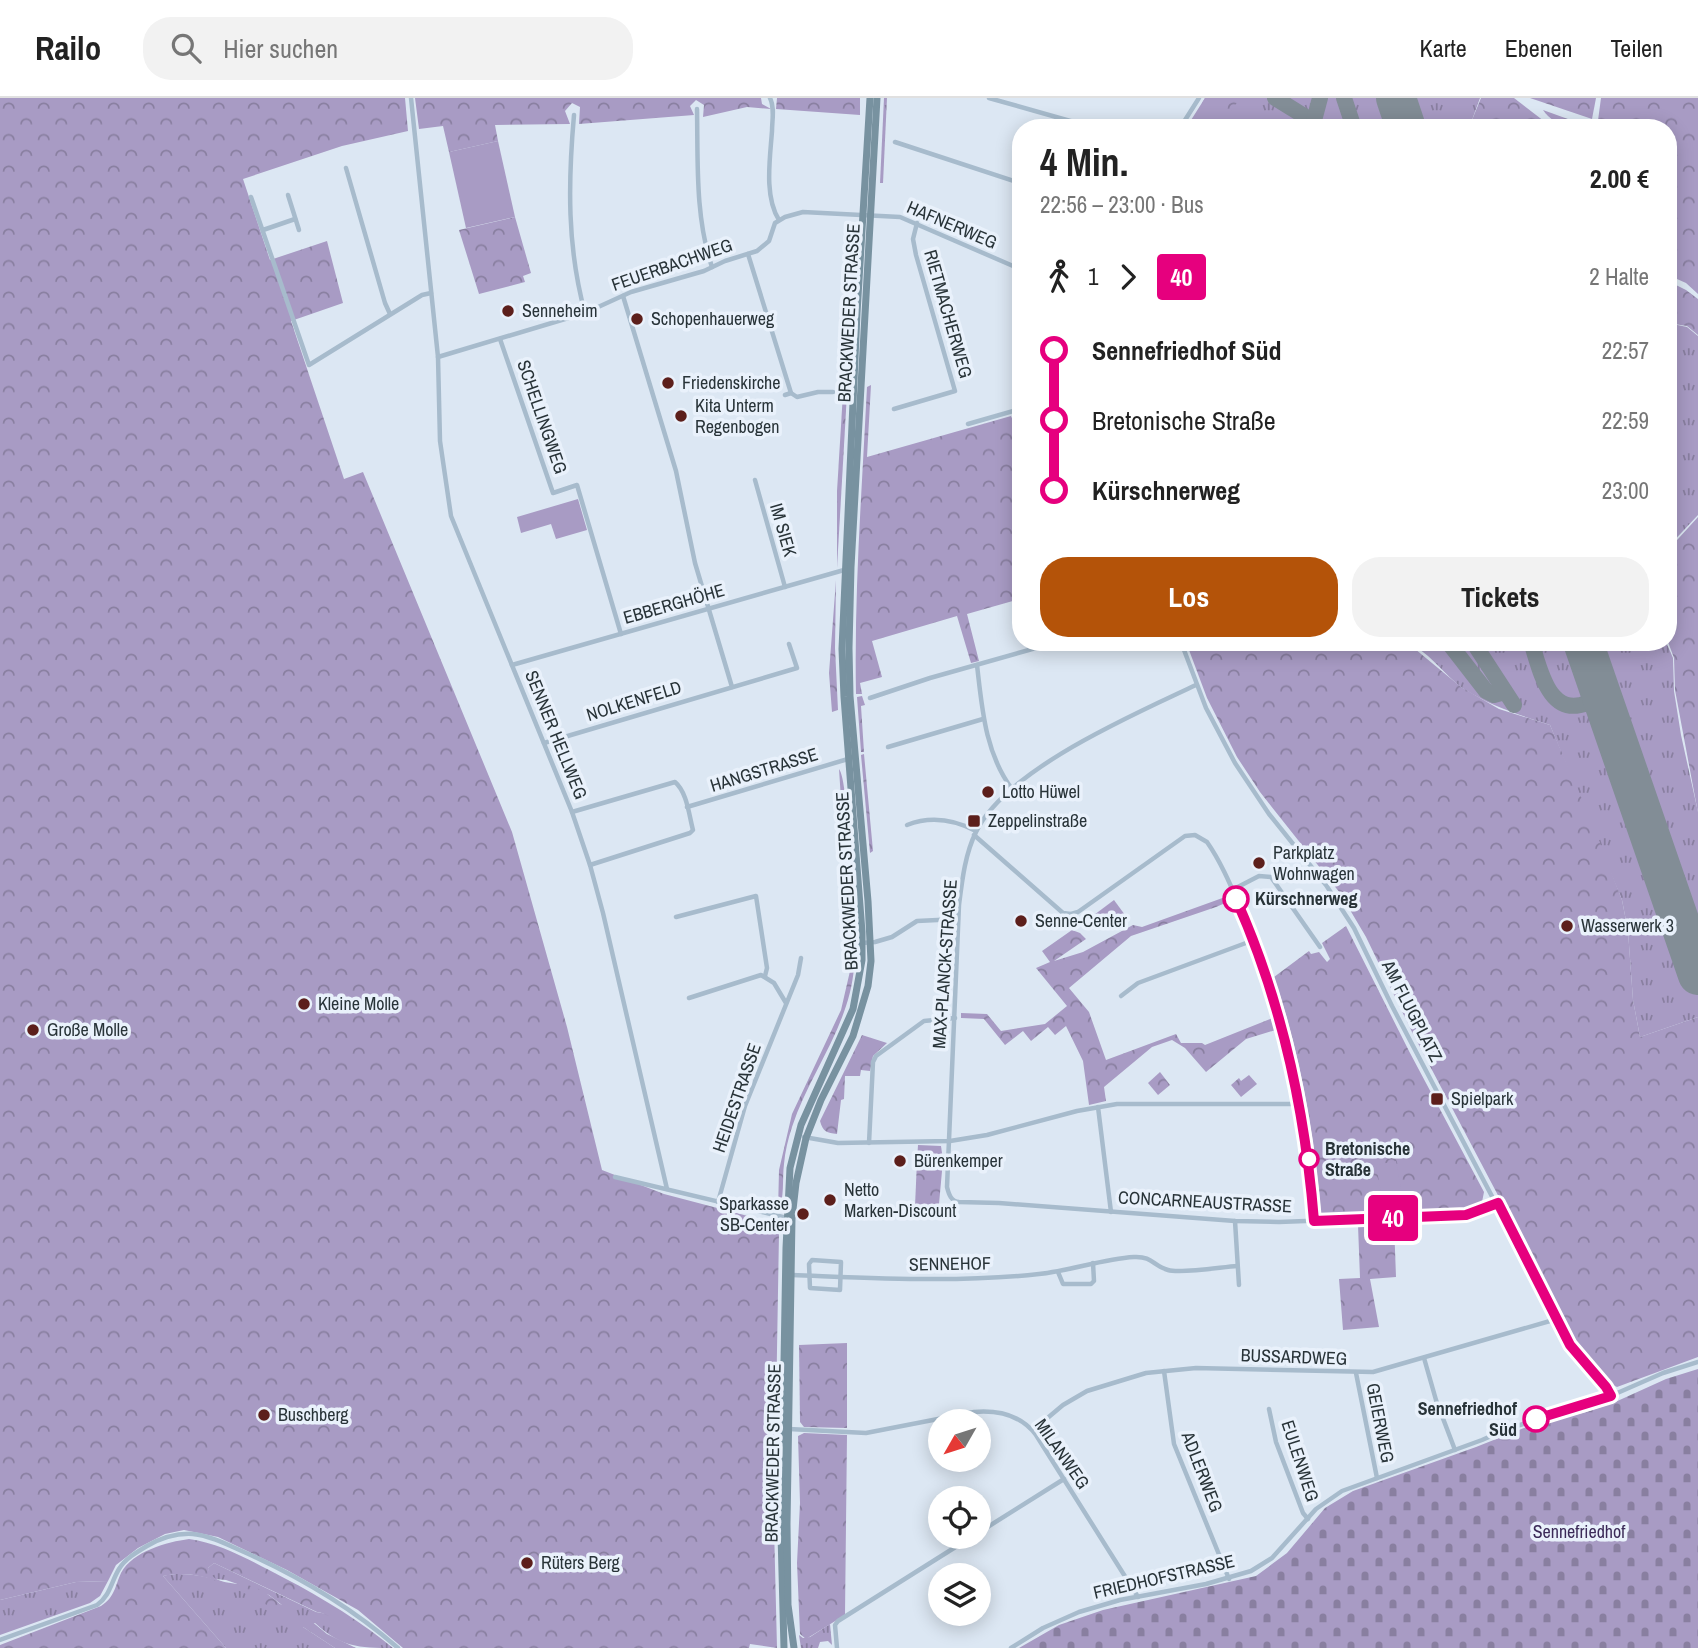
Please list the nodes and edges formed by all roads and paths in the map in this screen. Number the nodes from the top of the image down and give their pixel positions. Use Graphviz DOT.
graph roads {
  1 [pos="411,98"];
  2 [pos="769,98"];
  3 [pos="870,98"];
  4 [pos="877,98"];
  5 [pos="989,98"];
  6 [pos="1199,98"];
  7 [pos="698,109"];
  8 [pos="574,116"];
  9 [pos="1063,119"];
  10 [pos="1186,119"];
  11 [pos="895,142"];
  12 [pos="346,168"];
  13 [pos="1012,180"];
  14 [pos="288,195"];
  15 [pos="251,197"];
  16 [pos="862,214"];
  17 [pos="871,214"];
  18 [pos="295,219"];
  19 [pos="779,220"];
  20 [pos="917,223"];
  21 [pos="263,230"];
  22 [pos="299,230"];
  23 [pos="748,254"];
  24 [pos="1012,266"];
  25 [pos="712,267"];
  26 [pos="431,293"];
  27 [pos="623,296"];
  28 [pos="585,313"];
  29 [pos="390,314"];
  30 [pos="500,339"];
  31 [pos="438,357"];
  32 [pos="834,392"];
  33 [pos="894,409"];
  34 [pos="1012,411"];
  35 [pos="968,424"];
  36 [pos="755,480"];
  37 [pos="844,570"];
  38 [pos="785,587"];
  39 [pos="709,609"];
  40 [pos="621,634"];
  41 [pos="789,644"];
  42 [pos="1025,651"];
  43 [pos="1184,651"];
  44 [pos="512,665"];
  45 [pos="977,665"];
  46 [pos="1196,685"];
  47 [pos="732,687"];
  48 [pos="870,698"];
  49 [pos="983,719"];
  50 [pos="544,743"];
  51 [pos="888,747"];
  52 [pos="849,759"];
  53 [pos="1012,789"];
  54 [pos="687,807"];
  55 [pos="572,812"];
  56 [pos="907,825"];
  57 [pos="975,833"];
  58 [pos="590,865"];
  59 [pos="1232,890"];
  60 [pos="676,917"];
  61 [pos="958,919"];
  62 [pos="1254,940"];
  63 [pos="866,942"];
  64 [pos="1320,947"];
  65 [pos="801,958"];
  66 [pos="765,976"];
  67 [pos="1121,996"];
  68 [pos="689,998"];
  69 [pos="787,1004"];
  70 [pos="955,1018"];
  71 [pos="1300,1104"];
  72 [pos="1098,1107"];
  73 [pos="797,1135"];
  74 [pos="806,1138"];
  75 [pos="950,1141"];
  76 [pos="869,1143"];
  77 [pos="615,1177"];
  78 [pos="667,1189"];
  79 [pos="951,1198"];
  80 [pos="719,1202"];
  81 [pos="1498,1203"];
  82 [pos="1111,1212"];
  83 [pos="787,1218"];
  84 [pos="1235,1221"];
  85 [pos="1314,1221"];
  86 [pos="1093,1263"];
  87 [pos="1237,1266"];
  88 [pos="1058,1272"];
  89 [pos="792,1275"];
  90 [pos="809,1276"];
  91 [pos="841,1276"];
  92 [pos="1239,1285"];
  93 [pos="1557,1319"];
  94 [pos="1424,1358"];
  95 [pos="1698,1362"];
  96 [pos="1164,1370"];
  97 [pos="1356,1373"];
  98 [pos="1611,1396"];
  99 [pos="1269,1409"];
  100 [pos="1038,1426"];
  101 [pos="789,1429"];
  102 [pos="1455,1450"];
  103 [pos="1377,1478"];
  104 [pos="1064,1479"];
  105 [pos="1308,1519"];
  106 [pos="991,1525"];
  107 [pos="952,1549"];
  108 [pos="1229,1578"];
  109 [pos="1138,1597"];
  110 [pos="0,1640"];
  111 [pos="398,1648"];
  112 [pos="783,1648"];
  113 [pos="793,1648"];
  114 [pos="837,1648"];
  115 [pos="1011,1648"];
  1 -- 26 [label="street, SENNER HELLWEG"];
  2 -- 19 [label="street"];
  3 -- 16 [label="main road, BRACKWEDER STRASSE"];
  4 -- 17 [label="main road, BRACKWEDER STRASSE"];
  5 -- 9 [label="street"];
  6 -- 10 [label="street"];
  7 -- 25 [label="street"];
  8 -- 28 [label="street"];
  11 -- 13 [label="street"];
  12 -- 29 [label="street"];
  14 -- 18 [label="street"];
  15 -- 21 [label="street"];
  16 -- 17 [label="street, HAFNERWEG"];
  16 -- 19 [label="street"];
  16 -- 37 [label="main road, BRACKWEDER STRASSE"];
  17 -- 20 [label="street, HAFNERWEG"];
  17 -- 63 [label="main road, BRACKWEDER STRASSE"];
  18 -- 21 [label="street"];
  18 -- 22 [label="street"];
  19 -- 23 [label="street, FEUERBACHWEG"];
  20 -- 24 [label="street, HAFNERWEG"];
  20 -- 33 [label="street, RIETMACHERWEG"];
  21 -- 29 [label="street"];
  23 -- 25 [label="street, FEUERBACHWEG"];
  23 -- 32 [label="street"];
  25 -- 27 [label="street, FEUERBACHWEG"];
  26 -- 29 [label="street"];
  26 -- 31 [label="street, SENNER HELLWEG"];
  27 -- 28 [label="street, FEUERBACHWEG"];
  27 -- 39 [label="street"];
  28 -- 30 [label="street, FEUERBACHWEG"];
  30 -- 31 [label="street, FEUERBACHWEG"];
  30 -- 40 [label="street, SCHELLINGWEG"];
  31 -- 44 [label="street, SENNER HELLWEG"];
  34 -- 35 [label="street"];
  36 -- 38 [label="street, IM SIEK"];
  37 -- 38 [label="street, EBBERGHÖHE"];
  37 -- 52 [label="main road, BRACKWEDER STRASSE"];
  38 -- 39 [label="street, EBBERGHÖHE"];
  39 -- 40 [label="street, EBBERGHÖHE"];
  39 -- 47 [label="street"];
  40 -- 44 [label="street, EBBERGHÖHE"];
  41 -- 47 [label="street, NOLKENFELD"];
  42 -- 45 [label="street"];
  43 -- 46 [label="street, AM FLUGPLATZ"];
  44 -- 50 [label="street, SENNER HELLWEG"];
  45 -- 48 [label="street"];
  45 -- 49 [label="street"];
  46 -- 53 [label="street, MAX-PLANCK-STRASSE"];
  46 -- 81 [label="street, AM FLUGPLATZ"];
  47 -- 50 [label="street, NOLKENFELD"];
  49 -- 51 [label="street"];
  49 -- 53 [label="street"];
  50 -- 55 [label="street, SENNER HELLWEG"];
  52 -- 54 [label="street, HANGSTRASSE"];
  52 -- 63 [label="main road, BRACKWEDER STRASSE"];
  53 -- 57 [label="street, MAX-PLANCK-STRASSE"];
  54 -- 55 [label="street"];
  54 -- 58 [label="street"];
  55 -- 58 [label="street, SENNER HELLWEG"];
  56 -- 57 [label="street"];
  57 -- 59 [label="street"];
  57 -- 61 [label="street, MAX-PLANCK-STRASSE"];
  58 -- 78 [label="street, SENNER HELLWEG"];
  59 -- 62 [label="street"];
  59 -- 64 [label="street"];
  60 -- 66 [label="street"];
  61 -- 63 [label="street"];
  61 -- 70 [label="street, MAX-PLANCK-STRASSE"];
  62 -- 67 [label="street"];
  62 -- 71 [label="street"];
  63 -- 73 [label="main road, BRACKWEDER STRASSE"];
  63 -- 74 [label="main road, BRACKWEDER STRASSE"];
  65 -- 69 [label="street, HEIDESTRASSE"];
  66 -- 68 [label="street"];
  66 -- 69 [label="street"];
  69 -- 80 [label="street, HEIDESTRASSE"];
  70 -- 75 [label="street, MAX-PLANCK-STRASSE"];
  70 -- 76 [label="street"];
  71 -- 72 [label="street"];
  71 -- 85 [label="street"];
  72 -- 75 [label="street"];
  72 -- 82 [label="street"];
  73 -- 74 [label="street"];
  73 -- 83 [label="main road, BRACKWEDER STRASSE"];
  74 -- 76 [label="street"];
  74 -- 89 [label="main road, BRACKWEDER STRASSE"];
  75 -- 76 [label="street"];
  75 -- 79 [label="street, MAX-PLANCK-STRASSE"];
  77 -- 78 [label="street"];
  78 -- 80 [label="street"];
  79 -- 82 [label="street, CONCARNEAUSTRASSE"];
  80 -- 83 [label="street"];
  81 -- 85 [label="street, CONCARNEAUSTRASSE"];
  81 -- 93 [label="street, AM FLUGPLATZ"];
  82 -- 84 [label="street, CONCARNEAUSTRASSE"];
  83 -- 112 [label="main road, BRACKWEDER STRASSE"];
  84 -- 85 [label="street, CONCARNEAUSTRASSE"];
  84 -- 87 [label="street"];
  86 -- 87 [label="street, SENNEHOF"];
  86 -- 88 [label="street, SENNEHOF"];
  86 -- 88 [label="street, SENNEHOF"];
  87 -- 92 [label="street"];
  88 -- 91 [label="street, SENNEHOF"];
  89 -- 90 [label="street, SENNEHOF"];
  89 -- 101 [label="main road, BRACKWEDER STRASSE"];
  90 -- 91 [label="street, SENNEHOF"];
  90 -- 91 [label="street, SENNEHOF"];
  90 -- 91 [label="street"];
  93 -- 94 [label="street, BUSSARDWEG"];
  93 -- 98 [label="street, AM FLUGPLATZ"];
  94 -- 97 [label="street, BUSSARDWEG"];
  94 -- 102 [label="street"];
  95 -- 98 [label="street, FRIEDHOFSTRASSE"];
  96 -- 97 [label="street, BUSSARDWEG"];
  96 -- 100 [label="street, BUSSARDWEG"];
  96 -- 108 [label="street, ADLERWEG"];
  97 -- 103 [label="street, GEIERWEG"];
  98 -- 102 [label="street, FRIEDHOFSTRASSE"];
  99 -- 105 [label="street, EULENWEG"];
  101 -- 104 [label="street, MILANWEG"];
  101 -- 113 [label="main road, BRACKWEDER STRASSE"];
  102 -- 103 [label="street, FRIEDHOFSTRASSE"];
  103 -- 105 [label="street, FRIEDHOFSTRASSE"];
  104 -- 106 [label="street"];
  104 -- 109 [label="street, MILANWEG"];
  105 -- 108 [label="street, FRIEDHOFSTRASSE"];
  107 -- 114 [label="street"];
  108 -- 109 [label="street, FRIEDHOFSTRASSE"];
  109 -- 115 [label="street, FRIEDHOFSTRASSE"];
  110 -- 111 [label="street"];
}
